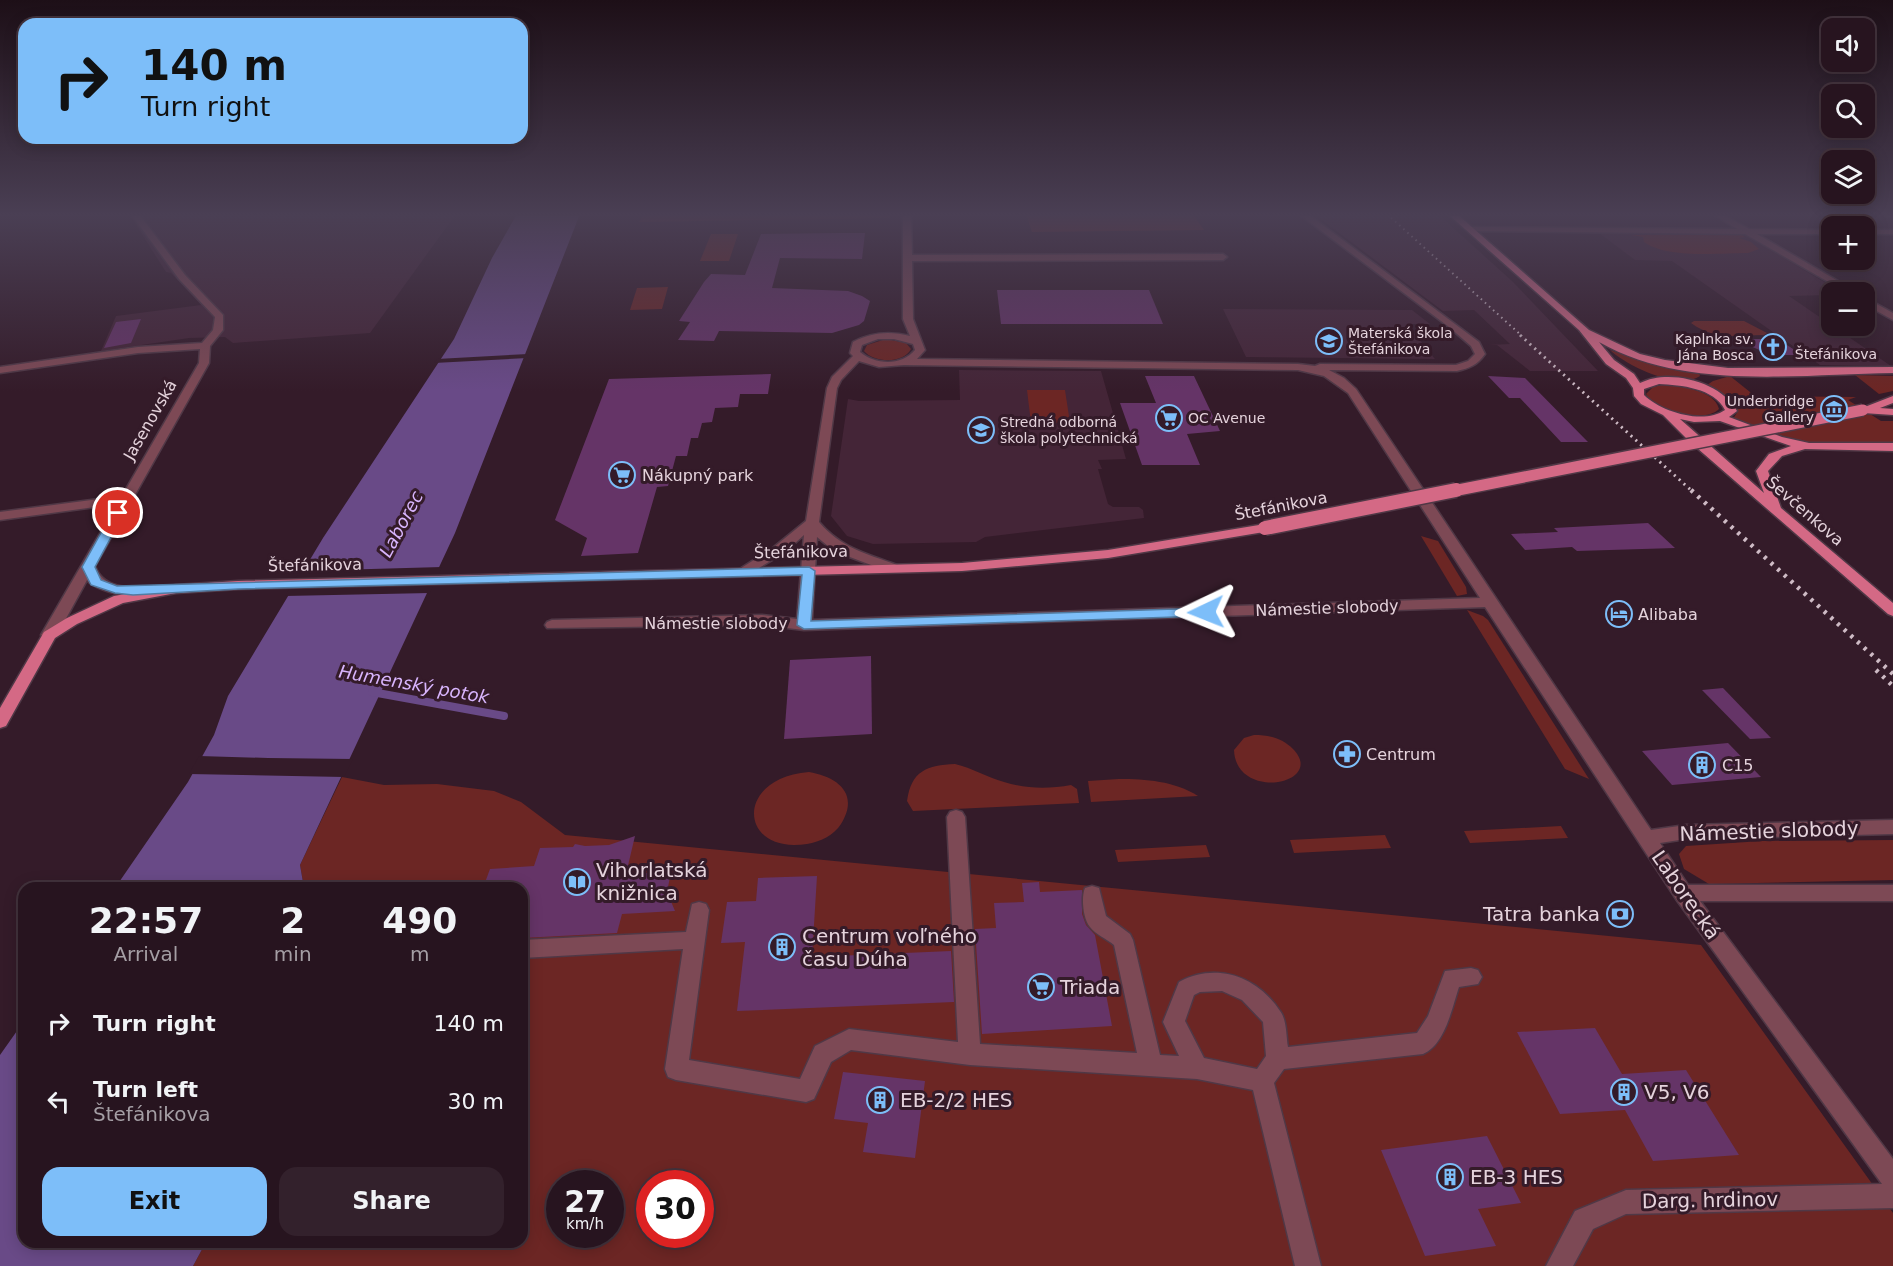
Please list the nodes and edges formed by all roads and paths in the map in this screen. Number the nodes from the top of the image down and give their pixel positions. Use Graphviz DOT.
graph roads {
  1 [pos="179,273"];
  2 [pos="907,273"];
  3 [pos="1382,273"];
  4 [pos="1520,273"];
  5 [pos="1819,273"];
  6 [pos="1835,282"];
  7 [pos="1875,306"];
  8 [pos="1893,317"];
  9 [pos="908,320"];
  10 [pos="1582,328"];
  11 [pos="882,336"];
  12 [pos="917,344"];
  13 [pos="205,346"];
  14 [pos="1598,349"];
  15 [pos="858,357"];
  16 [pos="904,362"];
  17 [pos="977,363"];
  18 [pos="884,364"];
  19 [pos="1306,367"];
  20 [pos="1371,367"];
  21 [pos="0,370"];
  22 [pos="1744,370"];
  23 [pos="1893,370"];
  24 [pos="1660,381"];
  25 [pos="1692,385"];
  26 [pos="1347,386"];
  27 [pos="832,388"];
  28 [pos="1638,388"];
  29 [pos="1893,399"];
  30 [pos="1863,410"];
  31 [pos="1893,411"];
  32 [pos="1667,412"];
  33 [pos="1721,418"];
  34 [pos="1707,420"];
  35 [pos="1693,439"];
  36 [pos="1809,447"];
  37 [pos="1893,447"];
  38 [pos="126,499"];
  39 [pos="1774,508"];
  40 [pos="0,516"];
  41 [pos="812,522"];
  42 [pos="88,567"];
  43 [pos="892,568"];
  44 [pos="809,571"];
  45 [pos="742,572"];
  46 [pos="176,589"];
  47 [pos="1491,602"];
  48 [pos="1893,612"];
  49 [pos="552,625"];
  50 [pos="804,625"];
  51 [pos="50,635"];
  52 [pos="0,722"];
  53 [pos="956,817"];
  54 [pos="1893,827"];
  55 [pos="1646,838"];
  56 [pos="1683,893"];
  57 [pos="1893,893"];
  58 [pos="1092,894"];
  59 [pos="699,910"];
  60 [pos="694,940"];
  61 [pos="528,949"];
  62 [pos="1471,977"];
  63 [pos="970,1054"];
  64 [pos="1278,1059"];
  65 [pos="1151,1065"];
  66 [pos="1197,1068"];
  67 [pos="1262,1081"];
  68 [pos="1893,1179"];
  69 [pos="1893,1197"];
  70 [pos="1308,1266"];
  71 [pos="1559,1266"];
  1 -- 13 [label="street, Jasenovská"];
  2 -- 9 [label="street"];
  3 -- 20 [label="street"];
  4 -- 10 [label="main road"];
  5 -- 6 [label="street"];
  7 -- 8 [label="street"];
  9 -- 11 [label="street"];
  9 -- 12 [label="street"];
  10 -- 14 [label="main road"];
  10 -- 22 [label="main road"];
  11 -- 12 [label="street"];
  11 -- 15 [label="street"];
  12 -- 16 [label="street"];
  12 -- 17 [label="street"];
  13 -- 21 [label="street"];
  13 -- 38 [label="street, Jasenovská"];
  14 -- 24 [label="main road"];
  14 -- 28 [label="main road"];
  15 -- 18 [label="street"];
  15 -- 27 [label="street"];
  16 -- 17 [label="street"];
  16 -- 18 [label="street"];
  17 -- 19 [label="street"];
  18 -- 27 [label="street"];
  19 -- 20 [label="street"];
  19 -- 26 [label="street"];
  20 -- 26 [label="street"];
  22 -- 23 [label="main road, Štefánikova"];
  22 -- 25 [label="main road"];
  24 -- 25 [label="main road"];
  24 -- 28 [label="main road"];
  25 -- 33 [label="main road"];
  26 -- 47 [label="street"];
  27 -- 41 [label="street, Štefánikova"];
  28 -- 32 [label="main road"];
  29 -- 30 [label="main road"];
  30 -- 31 [label="main road"];
  30 -- 43 [label="main road, Štefánikova, bridge"];
  32 -- 34 [label="main road"];
  32 -- 35 [label="main road, Ševčenkova"];
  33 -- 34 [label="main road"];
  33 -- 36 [label="main road"];
  34 -- 35 [label="main road"];
  35 -- 39 [label="main road, Ševčenkova"];
  36 -- 37 [label="main road"];
  36 -- 39 [label="main road"];
  38 -- 40 [label="street"];
  38 -- 42 [label="street, Jasenovská"];
  39 -- 48 [label="main road, Ševčenkova"];
  41 -- 43 [label="street"];
  41 -- 44 [label="street, Štefánikova"];
  41 -- 45 [label="street"];
  42 -- 46 [label="street"];
  42 -- 51 [label="street, Jasenovská"];
  43 -- 44 [label="main road, Štefánikova"];
  44 -- 45 [label="main road, Štefánikova"];
  44 -- 50 [label="street, Štefánikova"];
  45 -- 46 [label="main road, Štefánikova"];
  46 -- 51 [label="main road, Štefánikova"];
  47 -- 50 [label="street, Námestie slobody"];
  47 -- 55 [label="street, Laborecká"];
  49 -- 50 [label="street, Námestie slobody"];
  51 -- 52 [label="main road"];
  53 -- 63 [label="street"];
  54 -- 55 [label="street, Námestie slobody"];
  55 -- 56 [label="street, Laborecká"];
  56 -- 57 [label="street"];
  56 -- 68 [label="street, Laborecká"];
  58 -- 65 [label="street"];
  59 -- 60 [label="street"];
  60 -- 61 [label="street"];
  60 -- 63 [label="street"];
  62 -- 64 [label="street"];
  63 -- 65 [label="street"];
  64 -- 66 [label="street"];
  64 -- 67 [label="street"];
  65 -- 66 [label="street"];
  66 -- 67 [label="street"];
  67 -- 70 [label="street"];
  69 -- 71 [label="street, Darg. hrdinov"];
}
